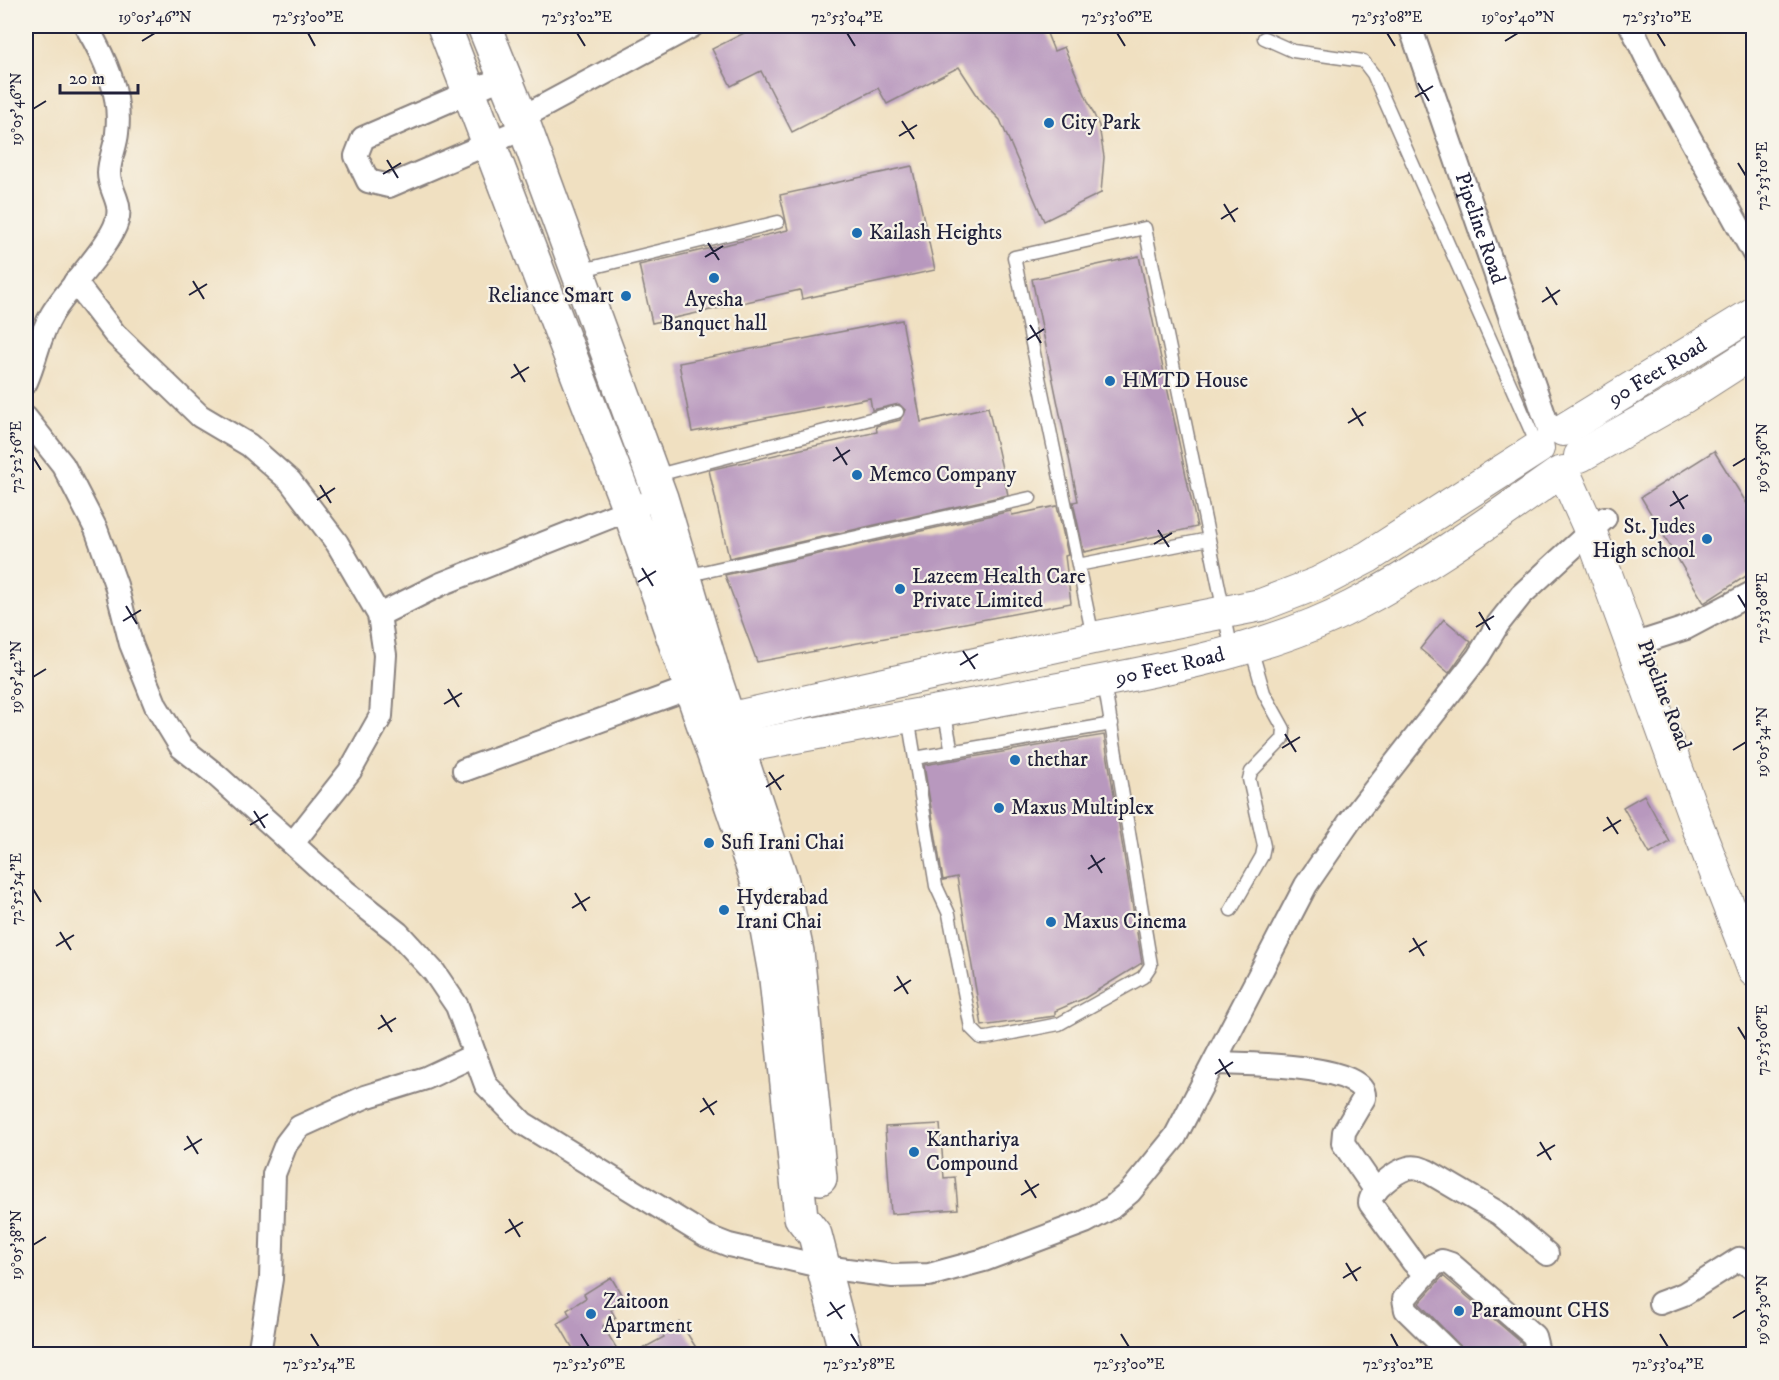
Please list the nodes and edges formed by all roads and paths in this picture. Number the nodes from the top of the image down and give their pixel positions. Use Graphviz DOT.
graph roads {
  1 [pos="86,26"];
  2 [pos="444,26"];
  3 [pos="484,26"];
  4 [pos="692,26"];
  5 [pos="1410,26"];
  6 [pos="1631,26"];
  7 [pos="1264,38"];
  8 [pos="504,77"];
  9 [pos="470,92"];
  10 [pos="523,123"];
  11 [pos="490,143"];
  12 [pos="778,222"];
  13 [pos="1754,254"];
  14 [pos="577,272"];
  15 [pos="75,282"];
  16 [pos="1754,313"];
  17 [pos="1754,351"];
  18 [pos="26,382"];
  19 [pos="897,412"];
  20 [pos="26,418"];
  21 [pos="1561,453"];
  22 [pos="657,487"];
  23 [pos="1030,498"];
  24 [pos="629,509"];
  25 [pos="1598,524"];
  26 [pos="1209,539"];
  27 [pos="1078,565"];
  28 [pos="684,576"];
  29 [pos="1754,592"];
  30 [pos="1224,612"];
  31 [pos="379,615"];
  32 [pos="1093,638"];
  33 [pos="1638,643"];
  34 [pos="1241,648"];
  35 [pos="1104,681"];
  36 [pos="703,683"];
  37 [pos="944,710"];
  38 [pos="908,717"];
  39 [pos="1112,724"];
  40 [pos="721,736"];
  41 [pos="952,752"];
  42 [pos="915,758"];
  43 [pos="464,770"];
  44 [pos="1705,824"];
  45 [pos="293,843"];
  46 [pos="1231,910"];
  47 [pos="1754,927"];
  48 [pos="1754,971"];
  49 [pos="475,1055"];
  50 [pos="1214,1063"];
  51 [pos="1376,1191"];
  52 [pos="1547,1254"];
  53 [pos="824,1267"];
  54 [pos="1754,1269"];
  55 [pos="1425,1274"];
  56 [pos="1660,1304"];
  57 [pos="259,1354"];
  58 [pos="846,1354"];
  59 [pos="1451,1354"];
  60 [pos="1531,1354"];
  1 -- 15 [label="street"];
  2 -- 9 [label="main road"];
  3 -- 8 [label="main road"];
  4 -- 10 [label="street"];
  5 -- 21 [label="street, Pipeline Road"];
  6 -- 13 [label="street"];
  7 -- 21 [label="lane"];
  8 -- 9 [label="street"];
  8 -- 10 [label="main road"];
  9 -- 11 [label="main road"];
  9 -- 11 [label="street"];
  10 -- 11 [label="street"];
  10 -- 14 [label="main road"];
  11 -- 24 [label="main road"];
  12 -- 14 [label="lane"];
  14 -- 22 [label="main road"];
  15 -- 18 [label="street"];
  15 -- 31 [label="street"];
  16 -- 21 [label="street, 90 Feet Road"];
  17 -- 21 [label="street, 90 Feet Road"];
  19 -- 22 [label="lane"];
  20 -- 45 [label="street"];
  21 -- 25 [label="street, Pipeline Road"];
  21 -- 30 [label="street, 90 Feet Road"];
  21 -- 34 [label="street, 90 Feet Road"];
  22 -- 24 [label="street"];
  22 -- 28 [label="main road"];
  23 -- 28 [label="lane"];
  24 -- 31 [label="street"];
  24 -- 36 [label="main road"];
  25 -- 33 [label="street, Pipeline Road"];
  25 -- 50 [label="street"];
  26 -- 27 [label="lane"];
  26 -- 27 [label="lane"];
  26 -- 30 [label="lane"];
  27 -- 32 [label="lane"];
  28 -- 36 [label="main road"];
  29 -- 33 [label="street"];
  30 -- 32 [label="street, 90 Feet Road"];
  30 -- 34 [label="lane"];
  31 -- 45 [label="street"];
  32 -- 40 [label="street, 90 Feet Road"];
  33 -- 44 [label="street, Pipeline Road"];
  34 -- 35 [label="street, 90 Feet Road"];
  34 -- 46 [label="lane"];
  35 -- 37 [label="street, 90 Feet Road"];
  35 -- 39 [label="lane"];
  36 -- 40 [label="main road"];
  36 -- 43 [label="street"];
  37 -- 38 [label="street, 90 Feet Road"];
  37 -- 41 [label="lane"];
  38 -- 40 [label="street, 90 Feet Road"];
  38 -- 42 [label="lane"];
  39 -- 41 [label="lane"];
  39 -- 42 [label="lane"];
  40 -- 53 [label="main road"];
  41 -- 42 [label="lane"];
  44 -- 47 [label="street, Pipeline Road"];
  44 -- 48 [label="street"];
  45 -- 49 [label="street"];
  49 -- 53 [label="street"];
  49 -- 57 [label="street"];
  50 -- 51 [label="street"];
  50 -- 53 [label="street"];
  51 -- 52 [label="street"];
  51 -- 55 [label="street"];
  53 -- 58 [label="main road"];
  54 -- 56 [label="street"];
  55 -- 59 [label="street"];
  55 -- 60 [label="street"];
}
